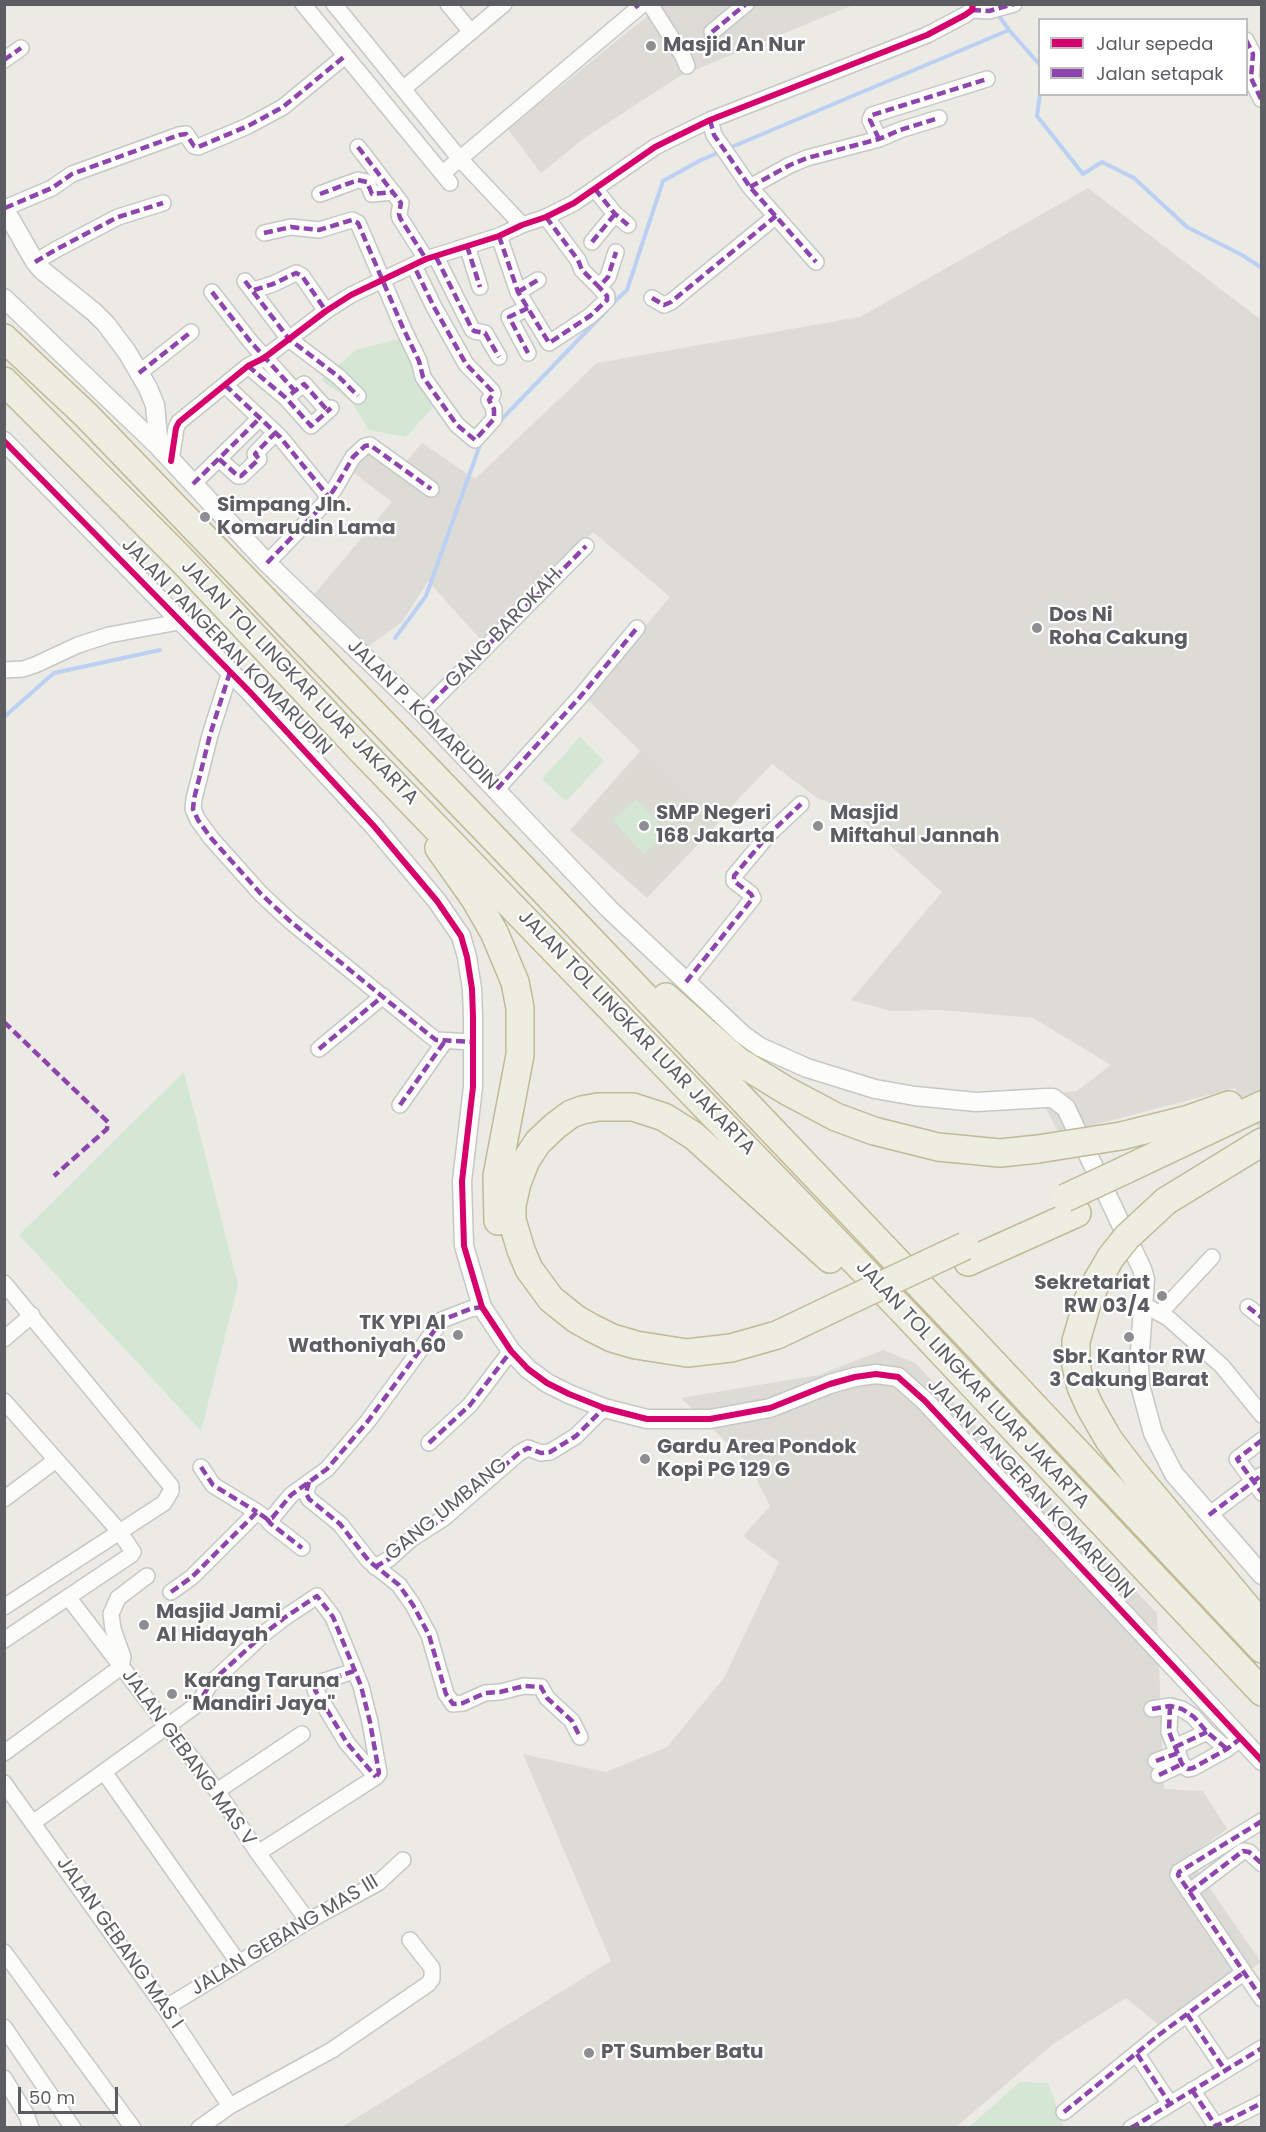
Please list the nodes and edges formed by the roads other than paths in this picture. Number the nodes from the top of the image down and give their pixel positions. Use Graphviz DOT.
graph roads {
  1 [pos="303,4"];
  2 [pos="334,4"];
  3 [pos="448,4"];
  4 [pos="504,4"];
  5 [pos="746,4"];
  6 [pos="641,5"];
  7 [pos="1012,5"];
  8 [pos="973,7"];
  9 [pos="471,32"];
  10 [pos="712,32"];
  11 [pos="1248,44"];
  12 [pos="21,48"];
  13 [pos="345,56"];
  14 [pos="4,60"];
  15 [pos="687,66"];
  16 [pos="987,79"];
  17 [pos="403,89"];
  18 [pos="1262,99"];
  19 [pos="939,118"];
  20 [pos="710,120"];
  21 [pos="879,139"];
  22 [pos="358,147"];
  23 [pos="460,159"];
  24 [pos="750,187"];
  25 [pos="595,189"];
  26 [pos="393,192"];
  27 [pos="320,195"];
  28 [pos="163,202"];
  29 [pos="5,208"];
  30 [pos="615,214"];
  31 [pos="776,216"];
  32 [pos="546,218"];
  33 [pos="522,225"];
  34 [pos="628,225"];
  35 [pos="264,232"];
  36 [pos="499,236"];
  37 [pos="592,242"];
  38 [pos="467,246"];
  39 [pos="616,252"];
  40 [pos="426,261"];
  41 [pos="35,262"];
  42 [pos="816,262"];
  43 [pos="383,280"];
  44 [pos="538,280"];
  45 [pos="480,287"];
  46 [pos="599,287"];
  47 [pos="212,292"];
  48 [pos="518,292"];
  49 [pos="4,298"];
  50 [pos="652,298"];
  51 [pos="528,308"];
  52 [pos="326,311"];
  53 [pos="191,332"];
  54 [pos="4,338"];
  55 [pos="289,339"];
  56 [pos="528,353"];
  57 [pos="499,357"];
  58 [pos="264,358"];
  59 [pos="248,366"];
  60 [pos="139,373"];
  61 [pos="4,381"];
  62 [pos="225,385"];
  63 [pos="290,394"];
  64 [pos="358,396"];
  65 [pos="259,419"];
  66 [pos="278,435"];
  67 [pos="4,441"];
  68 [pos="159,447"];
  69 [pos="219,459"];
  70 [pos="171,461"];
  71 [pos="193,484"];
  72 [pos="431,489"];
  73 [pos="328,496"];
  74 [pos="586,546"];
  75 [pos="267,563"];
  76 [pos="180,623"];
  77 [pos="636,628"];
  78 [pos="4,670"];
  79 [pos="229,670"];
  80 [pos="422,712"];
  81 [pos="360,749"];
  82 [pos="497,789"];
  83 [pos="801,804"];
  84 [pos="507,852"];
  85 [pos="686,982"];
  86 [pos="383,996"];
  87 [pos="445,1041"];
  88 [pos="472,1042"];
  89 [pos="319,1049"];
  90 [pos="1262,1094"];
  91 [pos="400,1105"];
  92 [pos="1262,1105"];
  93 [pos="1262,1125"];
  94 [pos="1262,1142"];
  95 [pos="1127,1178"];
  96 [pos="1212,1257"];
  97 [pos="4,1283"];
  98 [pos="482,1307"];
  99 [pos="1248,1307"];
  100 [pos="1152,1309"];
  101 [pos="847,1310"];
  102 [pos="32,1315"];
  103 [pos="1262,1318"];
  104 [pos="4,1339"];
  105 [pos="511,1351"];
  106 [pos="4,1401"];
  107 [pos="604,1408"];
  108 [pos="1002,1415"];
  109 [pos="1262,1415"];
  110 [pos="1262,1440"];
  111 [pos="429,1443"];
  112 [pos="56,1460"];
  113 [pos="201,1467"];
  114 [pos="309,1482"];
  115 [pos="1258,1483"];
  116 [pos="4,1499"];
  117 [pos="262,1515"];
  118 [pos="1209,1515"];
  119 [pos="119,1531"];
  120 [pos="302,1548"];
  121 [pos="375,1567"];
  122 [pos="1262,1575"];
  123 [pos="147,1576"];
  124 [pos="171,1592"];
  125 [pos="68,1597"];
  126 [pos="4,1607"];
  127 [pos="1262,1625"];
  128 [pos="4,1640"];
  129 [pos="1262,1649"];
  130 [pos="122,1667"];
  131 [pos="354,1671"];
  132 [pos="1262,1692"];
  133 [pos="1170,1706"];
  134 [pos="1152,1709"];
  135 [pos="168,1725"];
  136 [pos="1207,1732"];
  137 [pos="302,1734"];
  138 [pos="580,1737"];
  139 [pos="1234,1744"];
  140 [pos="4,1753"];
  141 [pos="1178,1755"];
  142 [pos="1262,1761"];
  143 [pos="1157,1768"];
  144 [pos="104,1772"];
  145 [pos="376,1777"];
  146 [pos="4,1783"];
  147 [pos="217,1791"];
  148 [pos="1262,1821"];
  149 [pos="34,1822"];
  150 [pos="258,1853"];
  151 [pos="403,1860"];
  152 [pos="1262,1864"];
  153 [pos="1189,1892"];
  154 [pos="308,1921"];
  155 [pos="410,1940"];
  156 [pos="4,1952"];
  157 [pos="238,1962"];
  158 [pos="1243,1973"];
  159 [pos="1262,2000"];
  160 [pos="165,2008"];
  161 [pos="1187,2014"];
  162 [pos="4,2027"];
  163 [pos="1262,2048"];
  164 [pos="1137,2054"];
  165 [pos="1225,2070"];
  166 [pos="4,2078"];
  167 [pos="1192,2090"];
  168 [pos="1262,2103"];
  169 [pos="1170,2104"];
  170 [pos="230,2106"];
  171 [pos="1064,2112"];
  172 [pos="1152,2122"];
  173 [pos="31,2127"];
  174 [pos="73,2127"];
  175 [pos="133,2127"];
  176 [pos="199,2127"];
  177 [pos="1131,2127"];
  1 -- 13 [label="street"];
  2 -- 17 [label="street"];
  3 -- 9 [label="street"];
  4 -- 9 [label="street"];
  5 -- 10 [label="street"];
  6 -- 15 [label="street"];
  6 -- 23 [label="street"];
  7 -- 8 [label="street"];
  8 -- 20 [label="street"];
  9 -- 17 [label="street"];
  11 -- 18 [label="street"];
  12 -- 14 [label="street"];
  13 -- 23 [label="street"];
  13 -- 29 [label="street"];
  16 -- 21 [label="street"];
  17 -- 23 [label="street"];
  19 -- 21 [label="street"];
  20 -- 24 [label="street"];
  20 -- 25 [label="street"];
  21 -- 24 [label="street"];
  22 -- 26 [label="street"];
  23 -- 33 [label="street"];
  24 -- 31 [label="street"];
  25 -- 30 [label="street"];
  25 -- 32 [label="street"];
  26 -- 27 [label="street"];
  26 -- 40 [label="street"];
  28 -- 41 [label="street"];
  29 -- 41 [label="street"];
  30 -- 34 [label="street"];
  30 -- 37 [label="street"];
  31 -- 42 [label="street"];
  31 -- 50 [label="street"];
  32 -- 33 [label="street"];
  32 -- 46 [label="street"];
  33 -- 36 [label="street"];
  35 -- 43 [label="street"];
  36 -- 38 [label="street"];
  36 -- 48 [label="street"];
  38 -- 40 [label="street"];
  38 -- 45 [label="street"];
  39 -- 46 [label="street"];
  40 -- 43 [label="street"];
  40 -- 43 [label="street"];
  40 -- 57 [label="street"];
  41 -- 60 [label="street"];
  43 -- 52 [label="street"];
  44 -- 48 [label="street"];
  46 -- 51 [label="street"];
  47 -- 58 [label="street"];
  48 -- 51 [label="street"];
  49 -- 68 [label="street"];
  51 -- 56 [label="street"];
  52 -- 55 [label="street"];
  52 -- 55 [label="street"];
  53 -- 60 [label="street"];
  54 -- 84 [label="highway, JALAN TOL LINGKAR LUAR JAKARTA"];
  55 -- 58 [label="street"];
  55 -- 64 [label="street"];
  58 -- 59 [label="street"];
  58 -- 63 [label="street"];
  59 -- 62 [label="street"];
  59 -- 63 [label="street"];
  60 -- 68 [label="street"];
  61 -- 81 [label="highway, JALAN TOL LINGKAR LUAR JAKARTA"];
  62 -- 65 [label="street"];
  62 -- 70 [label="street"];
  63 -- 63 [label="street"];
  65 -- 66 [label="street"];
  65 -- 69 [label="street"];
  66 -- 69 [label="street"];
  66 -- 73 [label="street"];
  67 -- 76 [label="street, JALAN PANGERAN KOMARUDIN"];
  68 -- 70 [label="street, JALAN P. KOMARUDIN"];
  69 -- 71 [label="street"];
  70 -- 71 [label="street, JALAN P. KOMARUDIN"];
  71 -- 75 [label="street, JALAN P. KOMARUDIN"];
  72 -- 73 [label="street"];
  73 -- 75 [label="street"];
  74 -- 80 [label="street, GANG BAROKAH"];
  75 -- 80 [label="street, JALAN P. KOMARUDIN"];
  76 -- 78 [label="street"];
  76 -- 79 [label="street, JALAN PANGERAN KOMARUDIN"];
  77 -- 82 [label="street"];
  79 -- 86 [label="street"];
  79 -- 88 [label="street, JALAN PANGERAN KOMARUDIN"];
  80 -- 82 [label="street, JALAN P. KOMARUDIN"];
  81 -- 101 [label="highway"];
  81 -- 108 [label="highway, JALAN TOL LINGKAR LUAR JAKARTA"];
  82 -- 85 [label="street, JALAN P. KOMARUDIN"];
  83 -- 85 [label="street"];
  84 -- 90 [label="highway, bridge"];
  84 -- 129 [label="highway, JALAN TOL LINGKAR LUAR JAKARTA"];
  85 -- 100 [label="street, JALAN P. KOMARUDIN"];
  86 -- 87 [label="street"];
  86 -- 89 [label="street"];
  87 -- 88 [label="street"];
  87 -- 91 [label="street"];
  88 -- 98 [label="street, JALAN PANGERAN KOMARUDIN"];
  92 -- 95 [label="highway"];
  93 -- 95 [label="highway"];
  94 -- 127 [label="highway, bridge"];
  95 -- 101 [label="highway"];
  96 -- 100 [label="street"];
  97 -- 102 [label="street"];
  98 -- 105 [label="street, JALAN PANGERAN KOMARUDIN"];
  98 -- 114 [label="street"];
  99 -- 103 [label="street"];
  100 -- 109 [label="street"];
  100 -- 118 [label="street"];
  101 -- 108 [label="highway"];
  102 -- 104 [label="street"];
  102 -- 119 [label="street"];
  105 -- 107 [label="street, JALAN PANGERAN KOMARUDIN"];
  105 -- 111 [label="street"];
  106 -- 112 [label="street"];
  107 -- 121 [label="street, GANG UMBANG"];
  107 -- 139 [label="street, JALAN PANGERAN KOMARUDIN"];
  108 -- 132 [label="highway, JALAN TOL LINGKAR LUAR JAKARTA"];
  110 -- 115 [label="street"];
  112 -- 116 [label="street"];
  112 -- 119 [label="street"];
  113 -- 117 [label="street"];
  114 -- 117 [label="street"];
  114 -- 121 [label="street"];
  115 -- 118 [label="street"];
  117 -- 120 [label="street"];
  117 -- 124 [label="street"];
  118 -- 122 [label="street"];
  119 -- 125 [label="street"];
  119 -- 126 [label="street"];
  121 -- 138 [label="street, GANG UMBANG"];
  123 -- 130 [label="street"];
  125 -- 128 [label="street"];
  125 -- 130 [label="street, JALAN GEBANG MAS V"];
  130 -- 135 [label="street, JALAN GEBANG MAS V"];
  130 -- 140 [label="street"];
  131 -- 135 [label="street"];
  131 -- 145 [label="street"];
  131 -- 145 [label="street"];
  133 -- 134 [label="street"];
  133 -- 136 [label="street"];
  133 -- 141 [label="street"];
  135 -- 144 [label="street"];
  135 -- 147 [label="street, JALAN GEBANG MAS V"];
  136 -- 139 [label="street"];
  136 -- 141 [label="street"];
  137 -- 147 [label="street"];
  139 -- 141 [label="street"];
  139 -- 142 [label="street, JALAN PANGERAN KOMARUDIN"];
  141 -- 143 [label="street"];
  144 -- 149 [label="street"];
  144 -- 157 [label="street"];
  145 -- 150 [label="street"];
  146 -- 149 [label="street, JALAN GEBANG MAS I"];
  147 -- 150 [label="street, JALAN GEBANG MAS V"];
  148 -- 153 [label="street"];
  149 -- 160 [label="street, JALAN GEBANG MAS I"];
  150 -- 154 [label="street, JALAN GEBANG MAS V"];
  151 -- 154 [label="street, JALAN GEBANG MAS III"];
  152 -- 153 [label="street"];
  153 -- 158 [label="street"];
  154 -- 157 [label="street, JALAN GEBANG MAS III"];
  155 -- 170 [label="street"];
  156 -- 175 [label="street"];
  157 -- 160 [label="street, JALAN GEBANG MAS III"];
  158 -- 159 [label="street"];
  158 -- 161 [label="street"];
  160 -- 170 [label="street, JALAN GEBANG MAS I"];
  161 -- 164 [label="street"];
  161 -- 165 [label="street"];
  162 -- 174 [label="street"];
  163 -- 165 [label="street"];
  164 -- 169 [label="street"];
  164 -- 171 [label="street"];
  165 -- 167 [label="street"];
  166 -- 173 [label="street"];
  167 -- 168 [label="street"];
  167 -- 169 [label="street"];
  169 -- 172 [label="street"];
  170 -- 176 [label="street"];
  172 -- 177 [label="street"];
}
